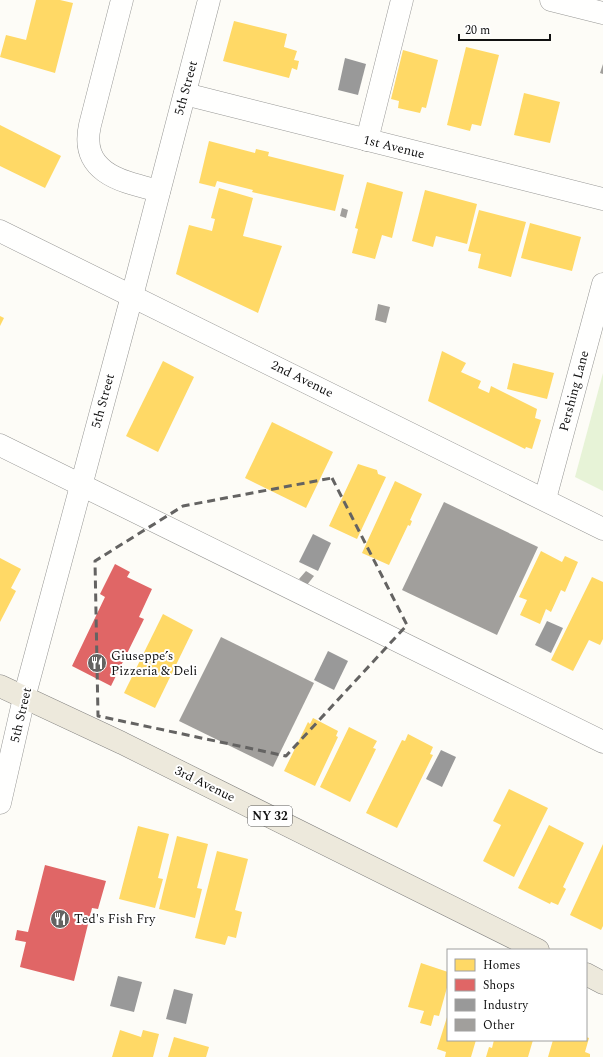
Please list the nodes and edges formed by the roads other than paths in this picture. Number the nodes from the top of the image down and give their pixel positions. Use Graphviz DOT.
graph roads {
  1 [pos="122,0"];
  2 [pos="209,0"];
  3 [pos="402,0"];
  4 [pos="551,0"];
  5 [pos="603,13"];
  6 [pos="185,94"];
  7 [pos="367,140"];
  8 [pos="159,191"];
  9 [pos="603,199"];
  10 [pos="0,231"];
  11 [pos="603,284"];
  12 [pos="132,296"];
  13 [pos="0,445"];
  14 [pos="80,484"];
  15 [pos="545,499"];
  16 [pos="603,528"];
  17 [pos="0,686"];
  18 [pos="24,698"];
  19 [pos="603,742"];
  20 [pos="0,803"];
  21 [pos="536,949"];
  22 [pos="587,974"];
  23 [pos="603,982"];
  1 -- 8 [label="street"];
  2 -- 6 [label="street, 5th Street"];
  3 -- 7 [label="street"];
  4 -- 5 [label="street"];
  6 -- 7 [label="street, 1st Avenue"];
  6 -- 8 [label="street, 5th Street"];
  7 -- 9 [label="street, 1st Avenue"];
  8 -- 12 [label="street, 5th Street"];
  10 -- 12 [label="street, 2nd Avenue"];
  11 -- 15 [label="street, Pershing Lane"];
  12 -- 14 [label="street, 5th Street"];
  12 -- 15 [label="street, 2nd Avenue"];
  13 -- 14 [label="street"];
  14 -- 18 [label="street, 5th Street"];
  14 -- 19 [label="street"];
  15 -- 16 [label="street, 2nd Avenue"];
  17 -- 18 [label="main road, 3rd Avenue / NY 32"];
  18 -- 20 [label="street, 5th Street"];
  18 -- 21 [label="main road, 3rd Avenue / NY 32"];
  22 -- 23 [label="main road"];
}
